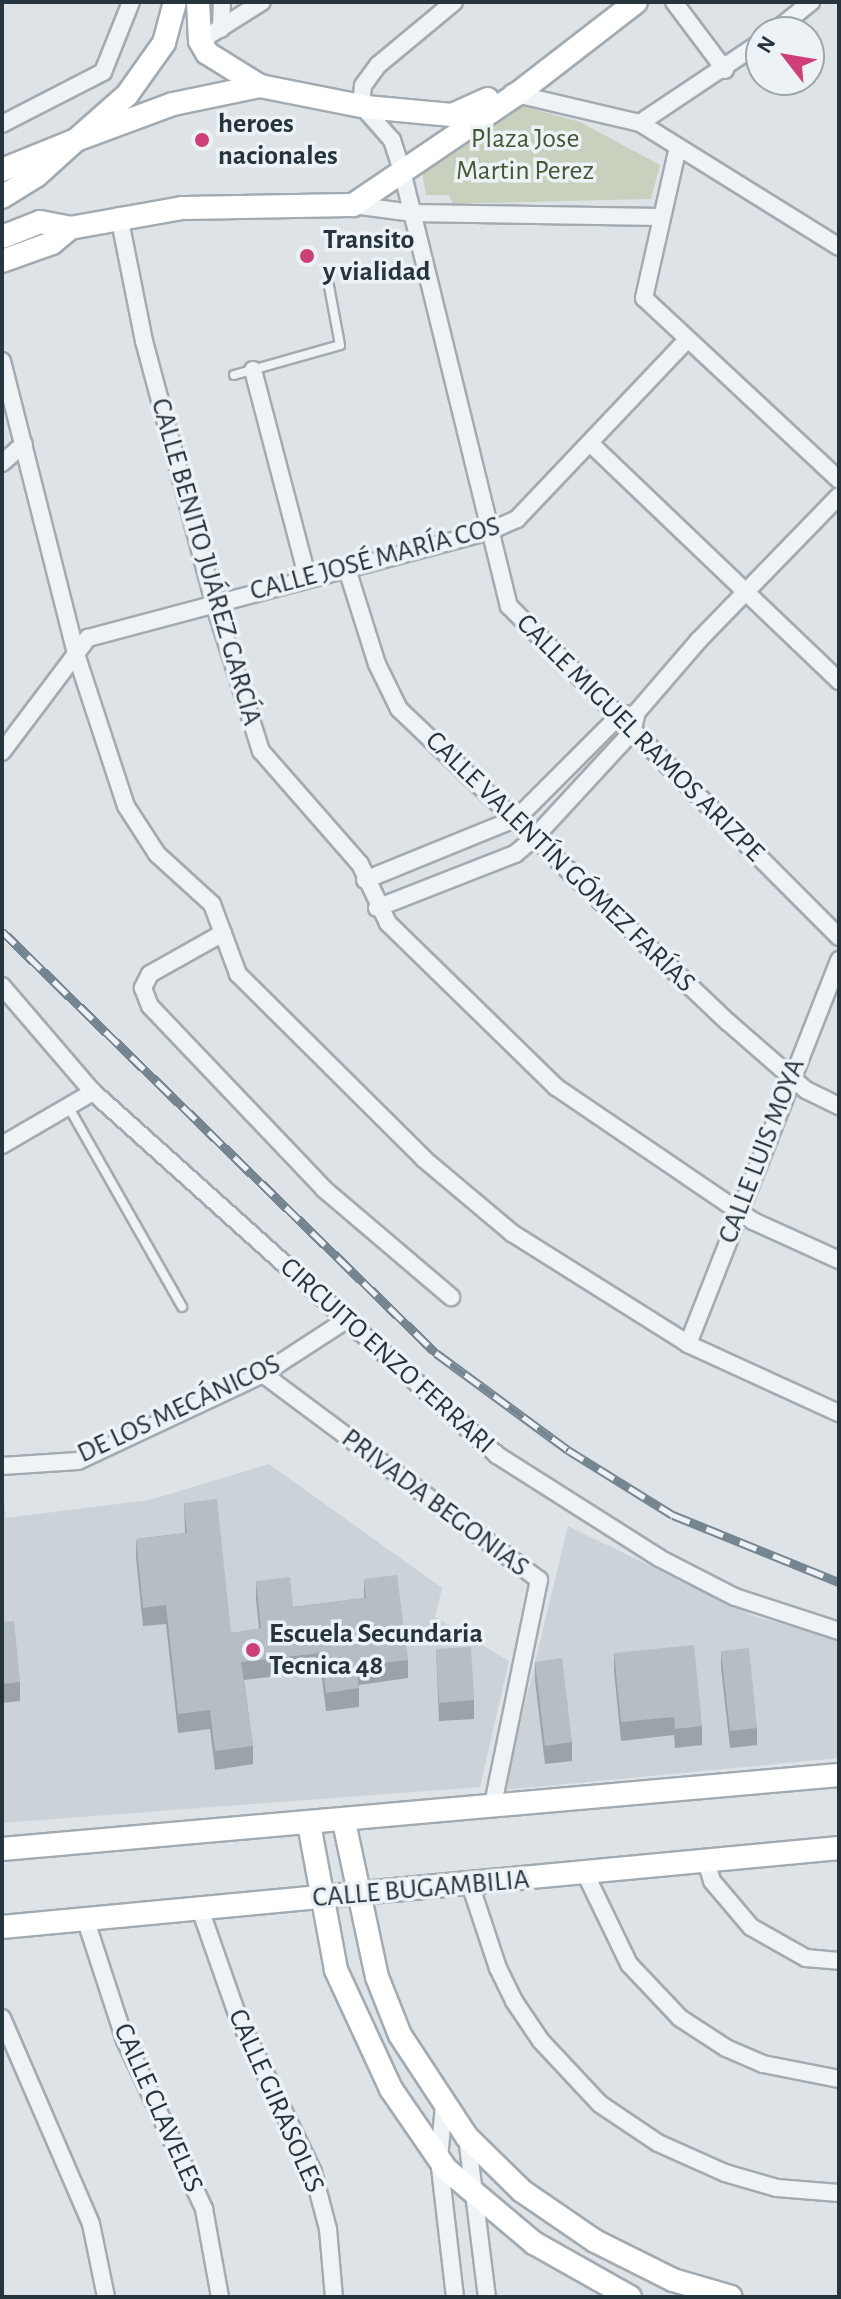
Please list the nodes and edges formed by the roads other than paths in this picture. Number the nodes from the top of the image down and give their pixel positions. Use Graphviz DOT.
graph roads {
  1 [pos="131,2"];
  2 [pos="175,2"];
  3 [pos="198,2"];
  4 [pos="222,2"];
  5 [pos="262,2"];
  6 [pos="454,2"];
  7 [pos="618,2"];
  8 [pos="636,2"];
  9 [pos="674,2"];
  10 [pos="811,2"];
  11 [pos="794,16"];
  12 [pos="221,29"];
  13 [pos="200,41"];
  14 [pos="745,54"];
  15 [pos="725,70"];
  16 [pos="260,86"];
  17 [pos="510,93"];
  18 [pos="361,105"];
  19 [pos="640,123"];
  20 [pos="2,124"];
  21 [pos="76,140"];
  22 [pos="678,147"];
  23 [pos="2,170"];
  24 [pos="402,171"];
  25 [pos="2,197"];
  26 [pos="353,205"];
  27 [pos="413,213"];
  28 [pos="119,216"];
  29 [pos="660,217"];
  30 [pos="70,228"];
  31 [pos="2,237"];
  32 [pos="839,247"];
  33 [pos="2,261"];
  34 [pos="329,286"];
  35 [pos="686,341"];
  36 [pos="2,361"];
  37 [pos="253,370"];
  38 [pos="234,375"];
  39 [pos="24,444"];
  40 [pos="592,445"];
  41 [pos="2,463"];
  42 [pos="839,480"];
  43 [pos="839,496"];
  44 [pos="490,531"];
  45 [pos="347,569"];
  46 [pos="308,579"];
  47 [pos="746,591"];
  48 [pos="214,603"];
  49 [pos="76,654"];
  50 [pos="839,681"];
  51 [pos="637,712"];
  52 [pos="618,717"];
  53 [pos="632,732"];
  54 [pos="2,752"];
  55 [pos="517,818"];
  56 [pos="535,837"];
  57 [pos="365,880"];
  58 [pos="377,908"];
  59 [pos="223,933"];
  60 [pos="839,937"];
  61 [pos="839,960"];
  62 [pos="5,994"];
  63 [pos="789,1076"];
  64 [pos="93,1092"];
  65 [pos="68,1106"];
  66 [pos="839,1106"];
  67 [pos="2,1145"];
  68 [pos="739,1210"];
  69 [pos="839,1260"];
  70 [pos="451,1297"];
  71 [pos="182,1307"];
  72 [pos="346,1320"];
  73 [pos="688,1344"];
  74 [pos="263,1374"];
  75 [pos="839,1413"];
  76 [pos="2,1466"];
  77 [pos="839,1631"];
  78 [pos="839,1775"];
  79 [pos="493,1805"];
  80 [pos="344,1822"];
  81 [pos="309,1824"];
  82 [pos="839,1848"];
  83 [pos="2,1849"];
  84 [pos="706,1861"];
  85 [pos="586,1875"];
  86 [pos="470,1884"];
  87 [pos="356,1895"];
  88 [pos="320,1897"];
  89 [pos="200,1909"];
  90 [pos="86,1921"];
  91 [pos="2,1927"];
  92 [pos="839,1961"];
  93 [pos="2,2018"];
  94 [pos="839,2079"];
  95 [pos="444,2105"];
  96 [pos="467,2137"];
  97 [pos="439,2159"];
  98 [pos="473,2192"];
  99 [pos="839,2193"];
  100 [pos="618,2295"];
  101 [pos="106,2297"];
  102 [pos="220,2297"];
  103 [pos="334,2297"];
  104 [pos="455,2297"];
  105 [pos="487,2297"];
  106 [pos="731,2297"];
  1 -- 20 [label="street"];
  2 -- 21 [label="street"];
  3 -- 13 [label="street"];
  4 -- 12 [label="street"];
  5 -- 12 [label="street"];
  6 -- 18 [label="street"];
  7 -- 17 [label="street"];
  8 -- 17 [label="street"];
  9 -- 15 [label="street"];
  10 -- 11 [label="street"];
  12 -- 13 [label="street"];
  13 -- 16 [label="street"];
  14 -- 15 [label="street"];
  15 -- 19 [label="street"];
  16 -- 18 [label="street"];
  16 -- 21 [label="street"];
  17 -- 18 [label="street"];
  17 -- 19 [label="street"];
  17 -- 24 [label="street"];
  18 -- 24 [label="street, CALLE MIGUEL RAMOS ARIZPE"];
  19 -- 22 [label="street"];
  21 -- 23 [label="street"];
  21 -- 25 [label="street"];
  22 -- 29 [label="street"];
  22 -- 32 [label="street"];
  24 -- 26 [label="street"];
  24 -- 27 [label="street, CALLE MIGUEL RAMOS ARIZPE"];
  26 -- 27 [label="street"];
  26 -- 28 [label="street"];
  27 -- 29 [label="street"];
  27 -- 44 [label="street, CALLE MIGUEL RAMOS ARIZPE"];
  28 -- 30 [label="street"];
  28 -- 48 [label="street, CALLE BENITO JUÁREZ GARCÍA"];
  29 -- 35 [label="street"];
  30 -- 31 [label="street"];
  30 -- 33 [label="street"];
  34 -- 37 [label="lane"];
  35 -- 40 [label="street, CALLE JOSÉ MARÍA COS"];
  35 -- 42 [label="street"];
  36 -- 39 [label="street"];
  37 -- 38 [label="lane"];
  37 -- 46 [label="street"];
  39 -- 41 [label="street"];
  39 -- 49 [label="street"];
  40 -- 44 [label="street, CALLE JOSÉ MARÍA COS"];
  40 -- 47 [label="street"];
  43 -- 47 [label="street"];
  44 -- 45 [label="street, CALLE JOSÉ MARÍA COS"];
  44 -- 52 [label="street, CALLE MIGUEL RAMOS ARIZPE"];
  45 -- 46 [label="street, CALLE JOSÉ MARÍA COS"];
  45 -- 55 [label="street, CALLE VALENTÍN GÓMEZ FARÍAS"];
  46 -- 48 [label="street, CALLE JOSÉ MARÍA COS"];
  47 -- 50 [label="street"];
  47 -- 51 [label="street"];
  48 -- 49 [label="street, CALLE JOSÉ MARÍA COS"];
  48 -- 57 [label="street, CALLE BENITO JUÁREZ GARCÍA"];
  49 -- 54 [label="street, CALLE JOSÉ MARÍA COS"];
  49 -- 59 [label="street"];
  51 -- 52 [label="street"];
  51 -- 53 [label="street"];
  52 -- 53 [label="street, CALLE MIGUEL RAMOS ARIZPE"];
  52 -- 55 [label="street"];
  53 -- 56 [label="street"];
  53 -- 60 [label="street, CALLE MIGUEL RAMOS ARIZPE"];
  55 -- 56 [label="street, CALLE VALENTÍN GÓMEZ FARÍAS"];
  55 -- 57 [label="street"];
  56 -- 58 [label="street"];
  56 -- 63 [label="street, CALLE VALENTÍN GÓMEZ FARÍAS"];
  57 -- 58 [label="street, CALLE BENITO JUÁREZ GARCÍA"];
  58 -- 68 [label="street, CALLE BENITO JUÁREZ GARCÍA"];
  59 -- 70 [label="street"];
  59 -- 73 [label="street"];
  61 -- 63 [label="street, CALLE LUIS MOYA"];
  62 -- 64 [label="street, CIRCUITO ENZO FERRARI"];
  63 -- 66 [label="street, CALLE VALENTÍN GÓMEZ FARÍAS"];
  63 -- 68 [label="street, CALLE LUIS MOYA"];
  64 -- 65 [label="street"];
  64 -- 72 [label="street, CIRCUITO ENZO FERRARI"];
  65 -- 67 [label="street"];
  65 -- 71 [label="lane"];
  68 -- 69 [label="street, CALLE BENITO JUÁREZ GARCÍA"];
  68 -- 73 [label="street, CALLE LUIS MOYA"];
  72 -- 74 [label="street, DE LOS MECÁNICOS"];
  72 -- 77 [label="street, CIRCUITO ENZO FERRARI"];
  73 -- 75 [label="street"];
  74 -- 76 [label="street, DE LOS MECÁNICOS"];
  74 -- 79 [label="street, PRIVADA BEGONIAS"];
  78 -- 79 [label="street"];
  79 -- 80 [label="street"];
  80 -- 81 [label="street"];
  80 -- 87 [label="street"];
  81 -- 83 [label="street"];
  81 -- 88 [label="street"];
  82 -- 84 [label="street, CALLE BUGAMBILIA"];
  84 -- 85 [label="street, CALLE BUGAMBILIA"];
  84 -- 92 [label="street"];
  85 -- 86 [label="street, CALLE BUGAMBILIA"];
  85 -- 94 [label="street"];
  86 -- 87 [label="street, CALLE BUGAMBILIA"];
  86 -- 99 [label="street"];
  87 -- 88 [label="street, CALLE BUGAMBILIA"];
  87 -- 95 [label="street"];
  88 -- 89 [label="street, CALLE BUGAMBILIA"];
  88 -- 97 [label="street"];
  89 -- 90 [label="street, CALLE BUGAMBILIA"];
  89 -- 103 [label="street, CALLE GIRASOLES"];
  90 -- 91 [label="street, CALLE BUGAMBILIA"];
  90 -- 102 [label="street, CALLE CLAVELES"];
  93 -- 101 [label="street"];
  95 -- 96 [label="street"];
  95 -- 97 [label="street"];
  96 -- 98 [label="street"];
  96 -- 106 [label="street"];
  97 -- 98 [label="street"];
  97 -- 104 [label="street"];
  98 -- 100 [label="street"];
  98 -- 105 [label="street"];
}
